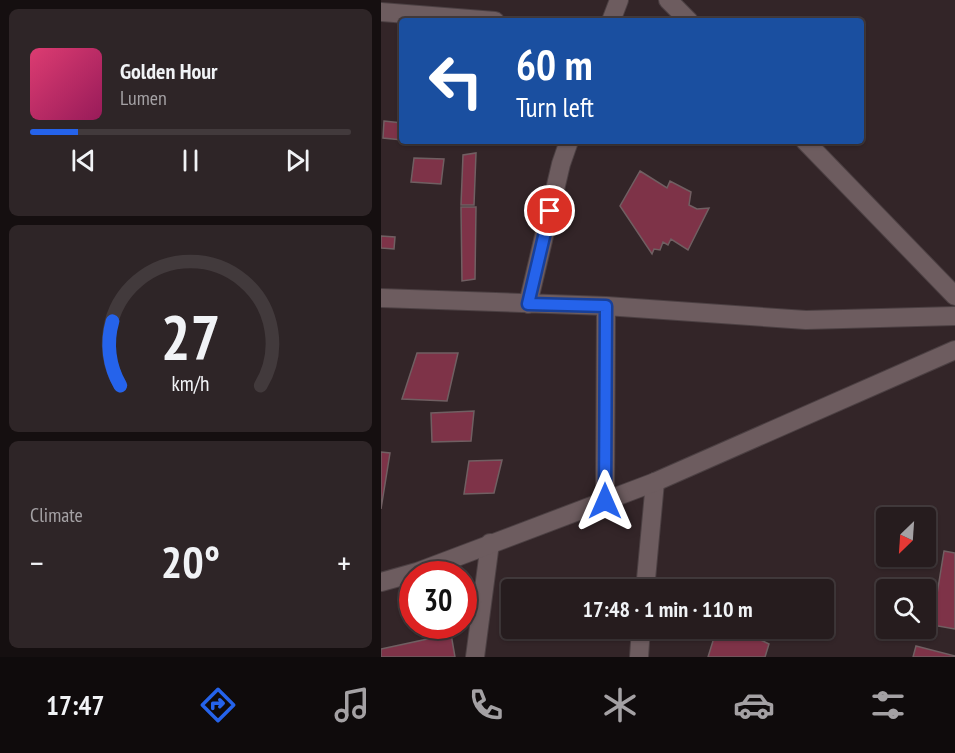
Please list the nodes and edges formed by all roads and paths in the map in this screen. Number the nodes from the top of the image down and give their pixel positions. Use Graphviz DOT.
graph roads {
  1 [pos="619,0"];
  2 [pos="668,0"];
  3 [pos="415,7"];
  4 [pos="381,12"];
  5 [pos="478,18"];
  6 [pos="612,18"];
  7 [pos="686,18"];
  8 [pos="568,144"];
  9 [pos="808,144"];
  10 [pos="955,296"];
  11 [pos="381,298"];
  12 [pos="528,304"];
  13 [pos="606,306"];
  14 [pos="955,316"];
  15 [pos="955,350"];
  16 [pos="655,482"];
  17 [pos="605,501"];
  18 [pos="490,543"];
  19 [pos="646,579"];
  20 [pos="381,582"];
  21 [pos="640,639"];
  22 [pos="475,657"];
  23 [pos="639,657"];
  1 -- 6 [label="street"];
  2 -- 7 [label="street"];
  3 -- 4 [label="street"];
  3 -- 5 [label="street"];
  8 -- 12 [label="street"];
  9 -- 10 [label="street"];
  11 -- 12 [label="street"];
  12 -- 13 [label="street"];
  13 -- 14 [label="street"];
  13 -- 17 [label="street"];
  15 -- 16 [label="street"];
  16 -- 17 [label="street"];
  16 -- 19 [label="street"];
  17 -- 18 [label="street"];
  18 -- 20 [label="street"];
  18 -- 22 [label="street"];
  21 -- 23 [label="street"];
}
